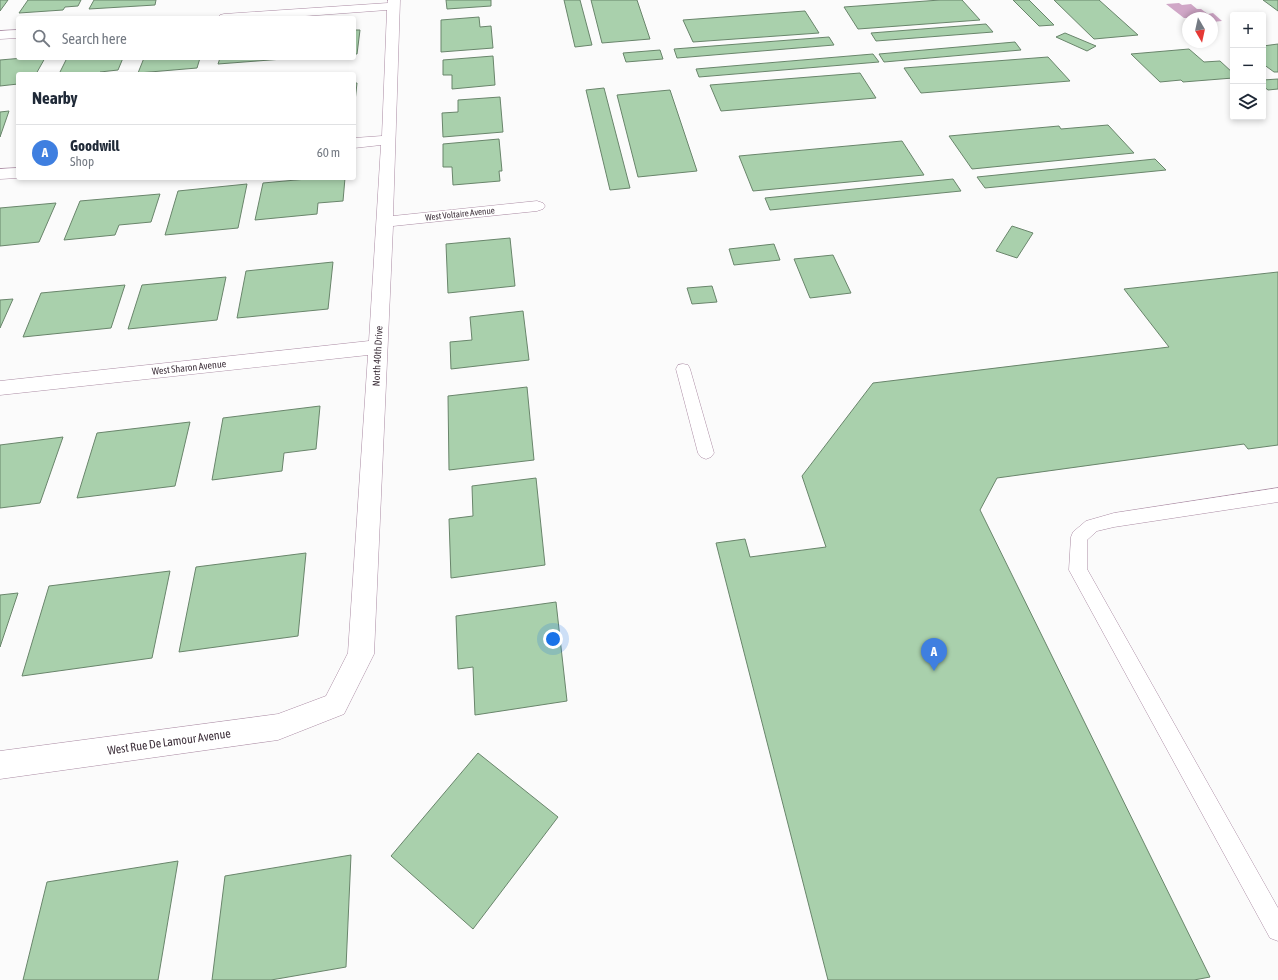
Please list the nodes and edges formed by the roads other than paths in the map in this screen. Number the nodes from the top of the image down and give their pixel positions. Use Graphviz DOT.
graph roads {
  1 [pos="394,3"];
  2 [pos="247,16"];
  3 [pos="16,34"];
  4 [pos="0,35"];
  5 [pos="389,140"];
  6 [pos="356,143"];
  7 [pos="16,173"];
  8 [pos="0,174"];
  9 [pos="537,206"];
  10 [pos="384,222"];
  11 [pos="378,347"];
  12 [pos="683,370"];
  13 [pos="0,388"];
  14 [pos="706,453"];
  15 [pos="1278,495"];
  16 [pos="335,705"];
  17 [pos="0,765"];
  18 [pos="1278,930"];
  1 -- 2 [label="street"];
  1 -- 5 [label="street, North 40th Drive"];
  3 -- 4 [label="street"];
  5 -- 6 [label="street"];
  5 -- 10 [label="street, North 40th Drive"];
  7 -- 8 [label="street"];
  9 -- 10 [label="street, West Voltaire Avenue"];
  10 -- 11 [label="street, North 40th Drive"];
  11 -- 13 [label="street, West Sharon Avenue"];
  11 -- 16 [label="street, North 40th Drive"];
  12 -- 14 [label="lane"];
  15 -- 18 [label="lane"];
  16 -- 17 [label="street, West Rue De Lamour Avenue"];
}
